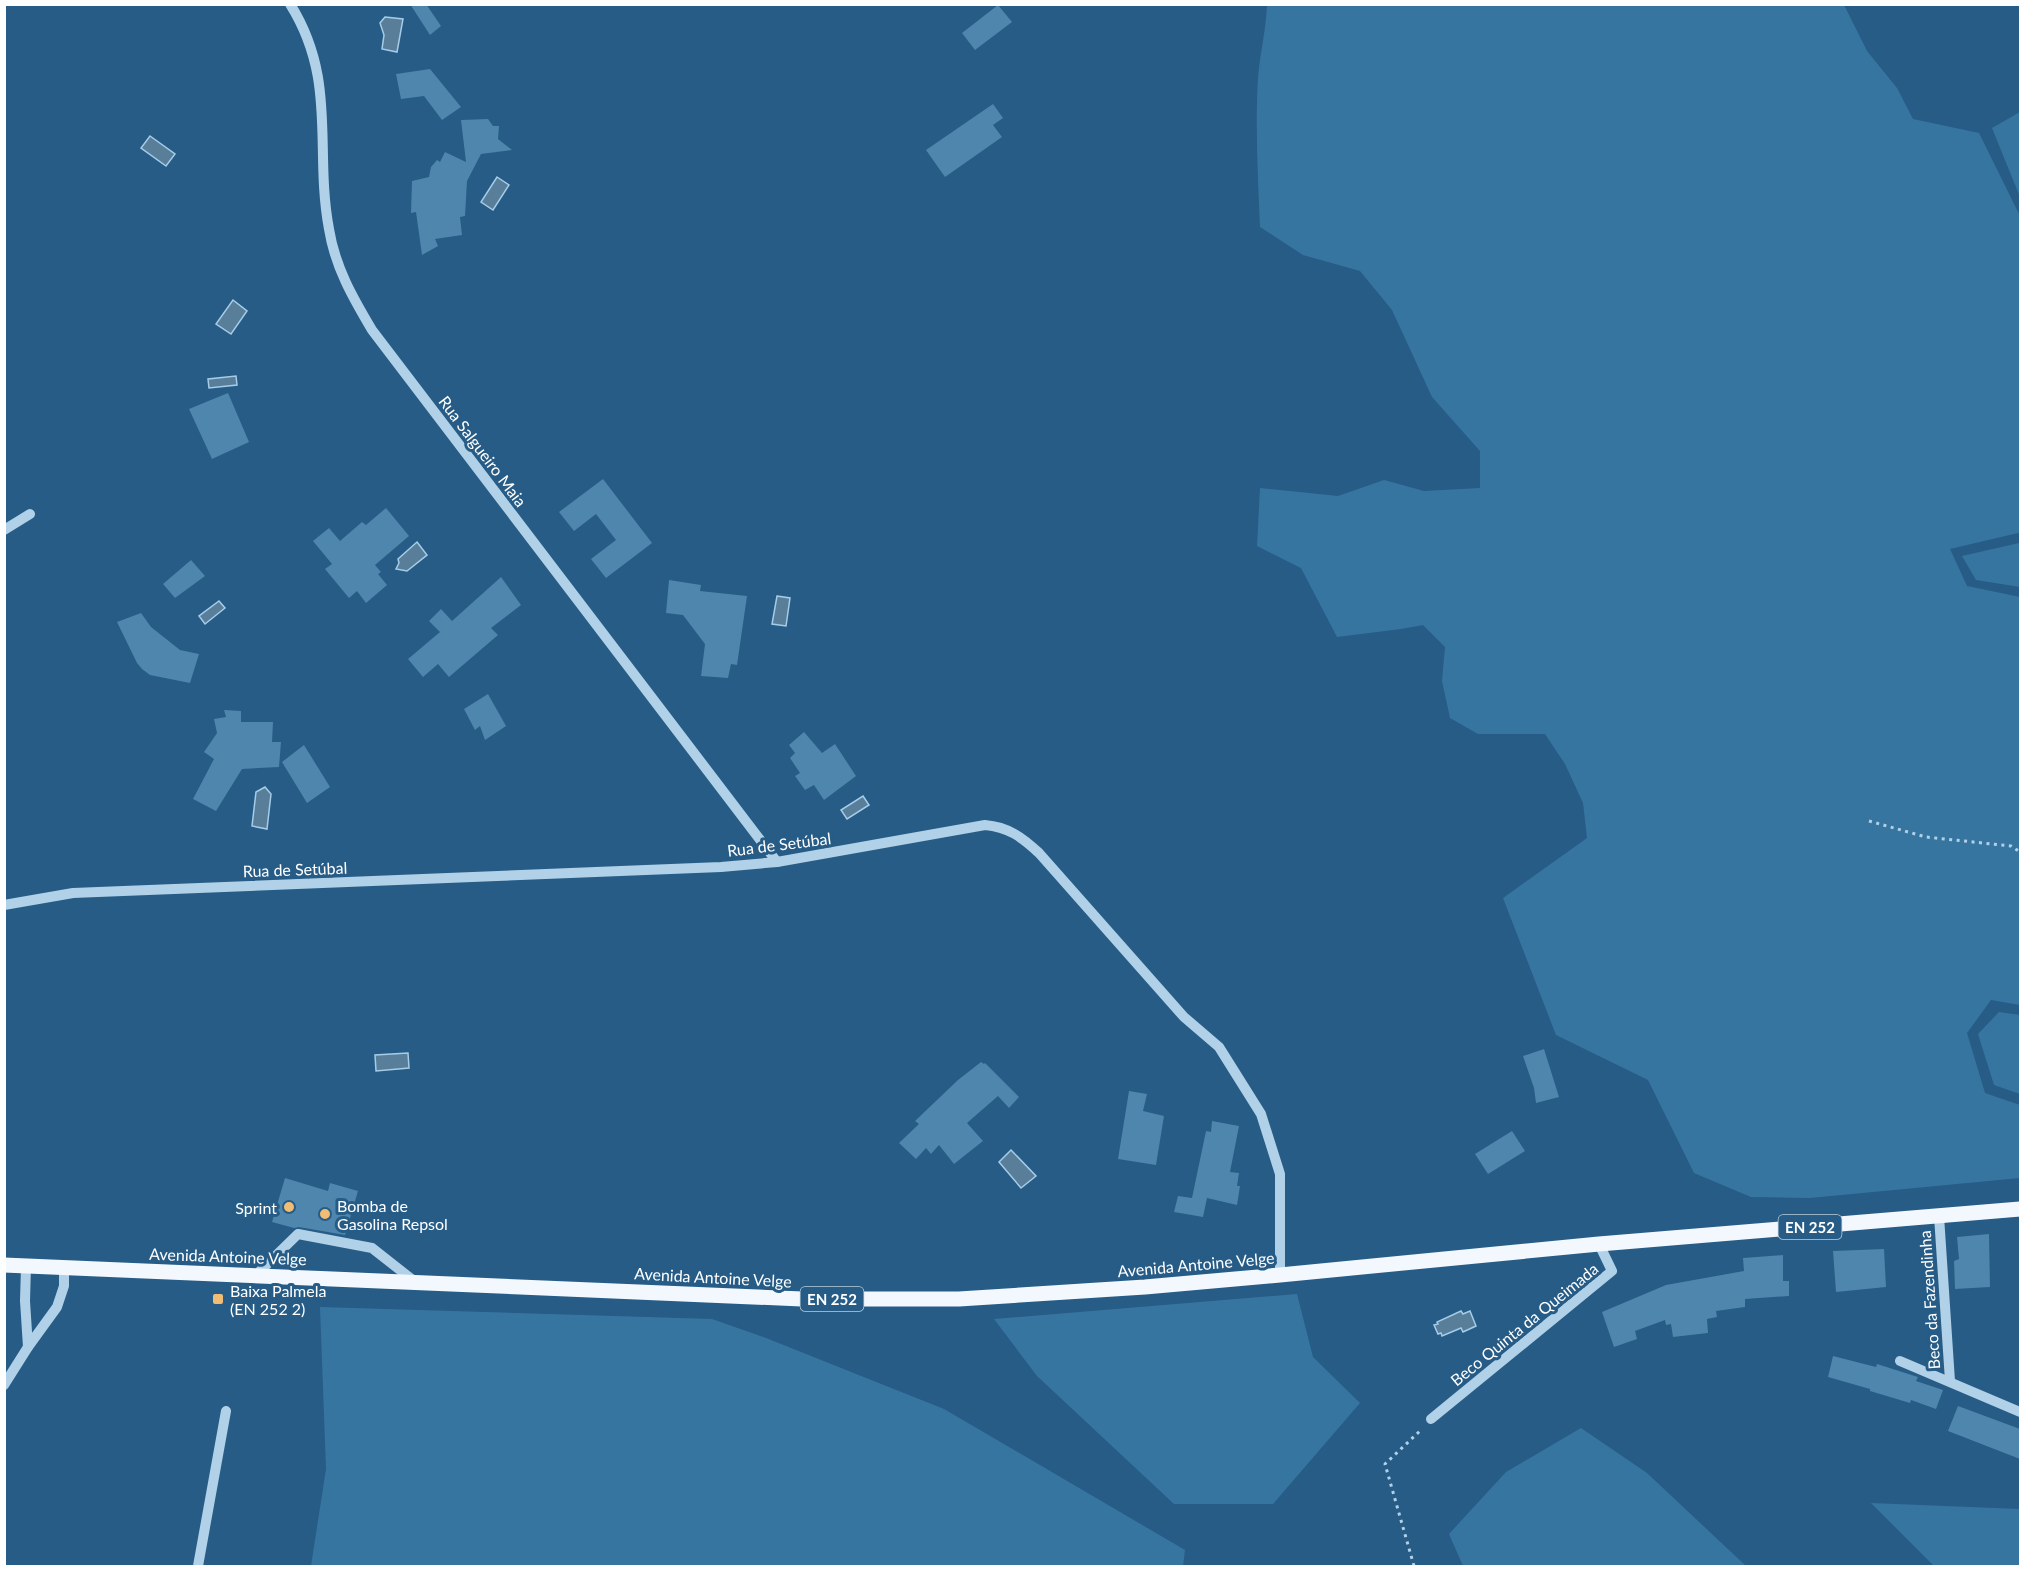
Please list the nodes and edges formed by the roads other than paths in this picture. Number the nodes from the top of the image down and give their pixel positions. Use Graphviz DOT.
graph roads {
  1 [pos="290,4"];
  2 [pos="30,514"];
  3 [pos="4,530"];
  4 [pos="777,862"];
  5 [pos="4,905"];
  6 [pos="2020,1209"];
  7 [pos="1939,1216"];
  8 [pos="1599,1244"];
  9 [pos="4,1265"];
  10 [pos="26,1266"];
  11 [pos="64,1267"];
  12 [pos="256,1275"];
  13 [pos="1280,1275"];
  14 [pos="414,1281"];
  15 [pos="28,1347"];
  16 [pos="1900,1361"];
  17 [pos="1950,1381"];
  18 [pos="4,1385"];
  19 [pos="226,1411"];
  20 [pos="2020,1412"];
  21 [pos="1431,1419"];
  22 [pos="198,1566"];
  1 -- 4 [label="street, Rua Salgueiro Maia"];
  2 -- 3 [label="street"];
  4 -- 5 [label="street, Rua de Setúbal"];
  4 -- 13 [label="street, Rua de Setúbal"];
  6 -- 7 [label="main road, EN 252"];
  7 -- 8 [label="main road, EN 252"];
  7 -- 17 [label="street, Beco da Fazendinha"];
  8 -- 13 [label="main road, Avenida Antoine Velge / EN 252"];
  8 -- 21 [label="street, Beco Quinta da Queimada"];
  9 -- 10 [label="main road, Avenida Antoine Velge / EN 252"];
  10 -- 11 [label="main road, Avenida Antoine Velge / EN 252"];
  10 -- 15 [label="street"];
  11 -- 12 [label="main road, Avenida Antoine Velge / EN 252"];
  11 -- 15 [label="street"];
  12 -- 14 [label="main road, Avenida Antoine Velge / EN 252"];
  12 -- 14 [label="street"];
  13 -- 14 [label="main road, Avenida Antoine Velge / EN 252"];
  15 -- 18 [label="street"];
  16 -- 17 [label="street, Beco da Fazendinha"];
  17 -- 20 [label="street, Beco da Fazendinha"];
  19 -- 22 [label="street"];
}
